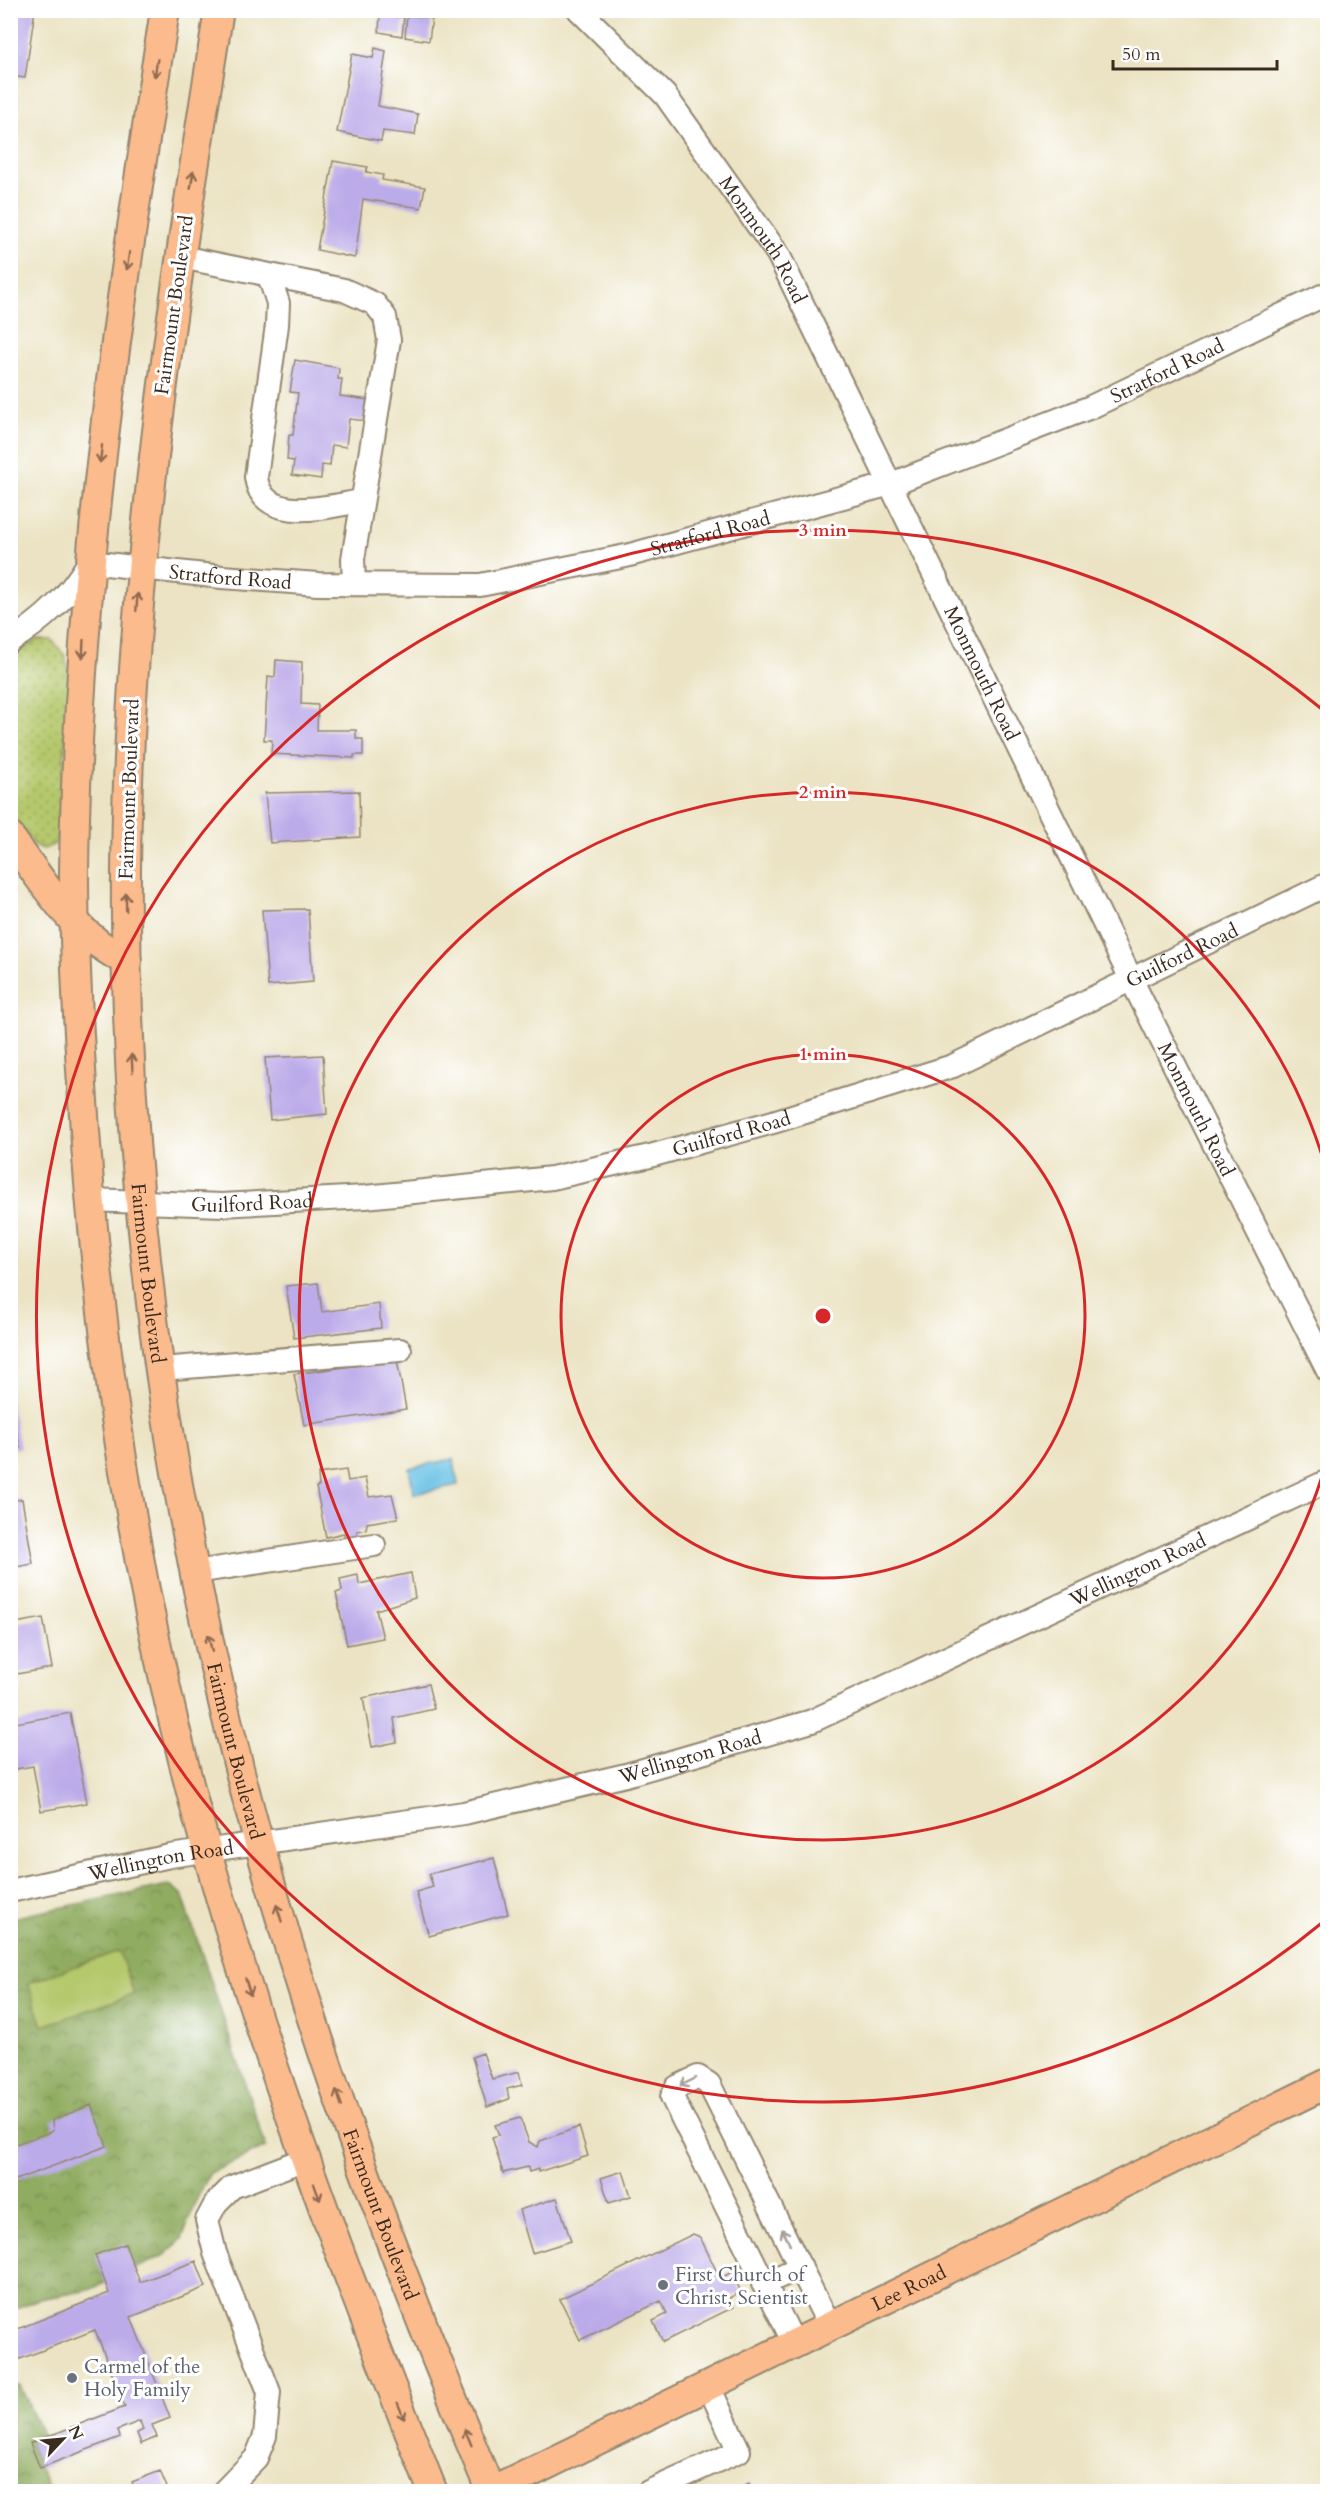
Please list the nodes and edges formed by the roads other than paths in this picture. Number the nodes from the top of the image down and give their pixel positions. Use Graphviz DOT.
graph roads {
  1 [pos="165,10"];
  2 [pos="219,10"];
  3 [pos="579,10"];
  4 [pos="181,257"];
  5 [pos="269,276"];
  6 [pos="1328,293"];
  7 [pos="891,484"];
  8 [pos="362,501"];
  9 [pos="89,562"];
  10 [pos="140,567"];
  11 [pos="354,584"];
  12 [pos="10,641"];
  13 [pos="10,837"];
  14 [pos="1328,884"];
  15 [pos="76,924"];
  16 [pos="127,961"];
  17 [pos="1131,979"];
  18 [pos="90,1200"];
  19 [pos="142,1203"];
  20 [pos="400,1350"];
  21 [pos="161,1368"];
  22 [pos="1328,1371"];
  23 [pos="1328,1481"];
  24 [pos="374,1545"];
  25 [pos="195,1572"];
  26 [pos="258,1842"];
  27 [pos="207,1851"];
  28 [pos="10,1891"];
  29 [pos="1328,2083"];
  30 [pos="305,2159"];
  31 [pos="801,2267"];
  32 [pos="763,2284"];
  33 [pos="830,2327"];
  34 [pos="795,2345"];
  35 [pos="710,2387"];
  36 [pos="491,2491"];
  37 [pos="223,2492"];
  38 [pos="433,2492"];
  39 [pos="648,2492"];
  1 -- 9 [label="main road, one-way"];
  4 -- 2 [label="main road, Fairmount Boulevard, one-way"];
  3 -- 7 [label="street, Monmouth Road"];
  4 -- 5 [label="street"];
  4 -- 10 [label="main road, Fairmount Boulevard"];
  5 -- 8 [label="street"];
  5 -- 8 [label="street"];
  6 -- 7 [label="street, Stratford Road"];
  7 -- 11 [label="street, Stratford Road"];
  7 -- 17 [label="street, Monmouth Road"];
  8 -- 11 [label="street"];
  9 -- 10 [label="street, Stratford Road"];
  9 -- 12 [label="street"];
  9 -- 15 [label="main road, one-way"];
  10 -- 11 [label="street, Stratford Road"];
  16 -- 10 [label="main road, Fairmount Boulevard, one-way"];
  13 -- 15 [label="main road"];
  14 -- 17 [label="street, Guilford Road"];
  15 -- 16 [label="main road"];
  15 -- 18 [label="main road"];
  19 -- 16 [label="main road, Fairmount Boulevard, one-way"];
  17 -- 19 [label="street, Guilford Road"];
  17 -- 22 [label="street, Monmouth Road"];
  18 -- 19 [label="street, Guilford Road"];
  18 -- 27 [label="main road"];
  19 -- 21 [label="main road, Fairmount Boulevard"];
  20 -- 21 [label="street"];
  21 -- 25 [label="main road, Fairmount Boulevard"];
  23 -- 26 [label="street, Wellington Road"];
  24 -- 25 [label="street"];
  26 -- 25 [label="main road, Fairmount Boulevard, one-way"];
  26 -- 27 [label="street, Wellington Road"];
  36 -- 26 [label="main road, Fairmount Boulevard, one-way"];
  27 -- 28 [label="street, Wellington Road"];
  27 -- 30 [label="main road, one-way"];
  29 -- 33 [label="main road, Lee Road"];
  30 -- 37 [label="street"];
  30 -- 38 [label="main road, one-way"];
  31 -- 32 [label="street"];
  31 -- 32 [label="street, one-way"];
  31 -- 33 [label="street"];
  32 -- 34 [label="street"];
  33 -- 34 [label="main road, Lee Road"];
  34 -- 35 [label="main road, Lee Road"];
  35 -- 36 [label="main road, Lee Road"];
  35 -- 39 [label="street"];
}
